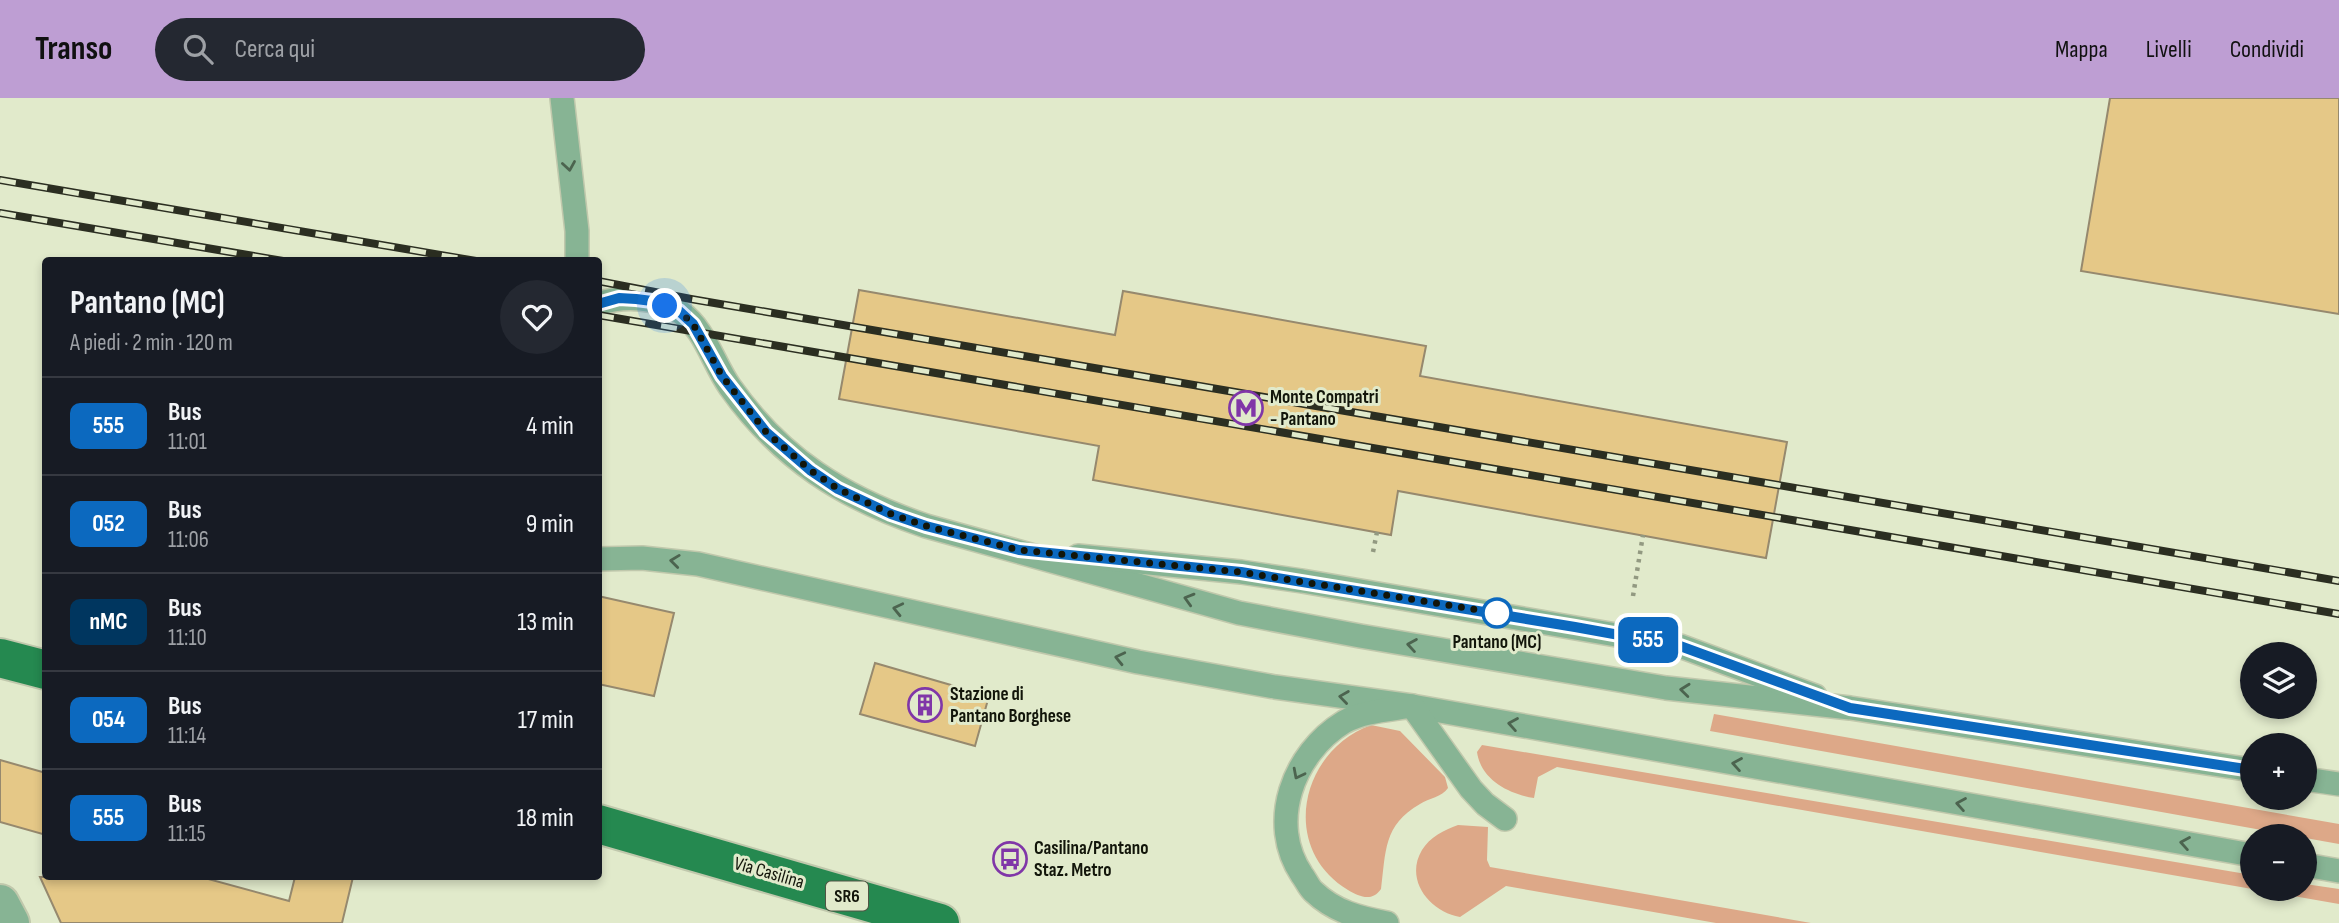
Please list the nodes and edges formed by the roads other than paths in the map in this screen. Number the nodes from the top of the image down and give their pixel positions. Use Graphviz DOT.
graph roads {
  1 [pos="562,98"];
  2 [pos="577,257"];
  3 [pos="602,303"];
  4 [pos="1019,550"];
  5 [pos="602,559"];
  6 [pos="1412,706"];
  7 [pos="1850,708"];
  8 [pos="2240,768"];
  9 [pos="2317,781"];
  10 [pos="2339,784"];
  11 [pos="1505,819"];
  12 [pos="602,825"];
  13 [pos="2240,853"];
  14 [pos="2317,867"];
  15 [pos="2339,871"];
  16 [pos="0,904"];
  17 [pos="10,923"];
  18 [pos="940,923"];
  19 [pos="1387,923"];
  1 -- 2 [label="lane, one-way"];
  3 -- 4 [label="lane"];
  7 -- 4 [label="lane, one-way"];
  4 -- 7 [label="lane"];
  6 -- 5 [label="lane, one-way"];
  6 -- 11 [label="lane"];
  13 -- 6 [label="lane, one-way"];
  6 -- 19 [label="lane, one-way"];
  7 -- 8 [label="lane"];
  9 -- 10 [label="lane"];
  12 -- 18 [label="main road, Via Casilina / SR6"];
  14 -- 15 [label="lane"];
  16 -- 17 [label="street"];
}
